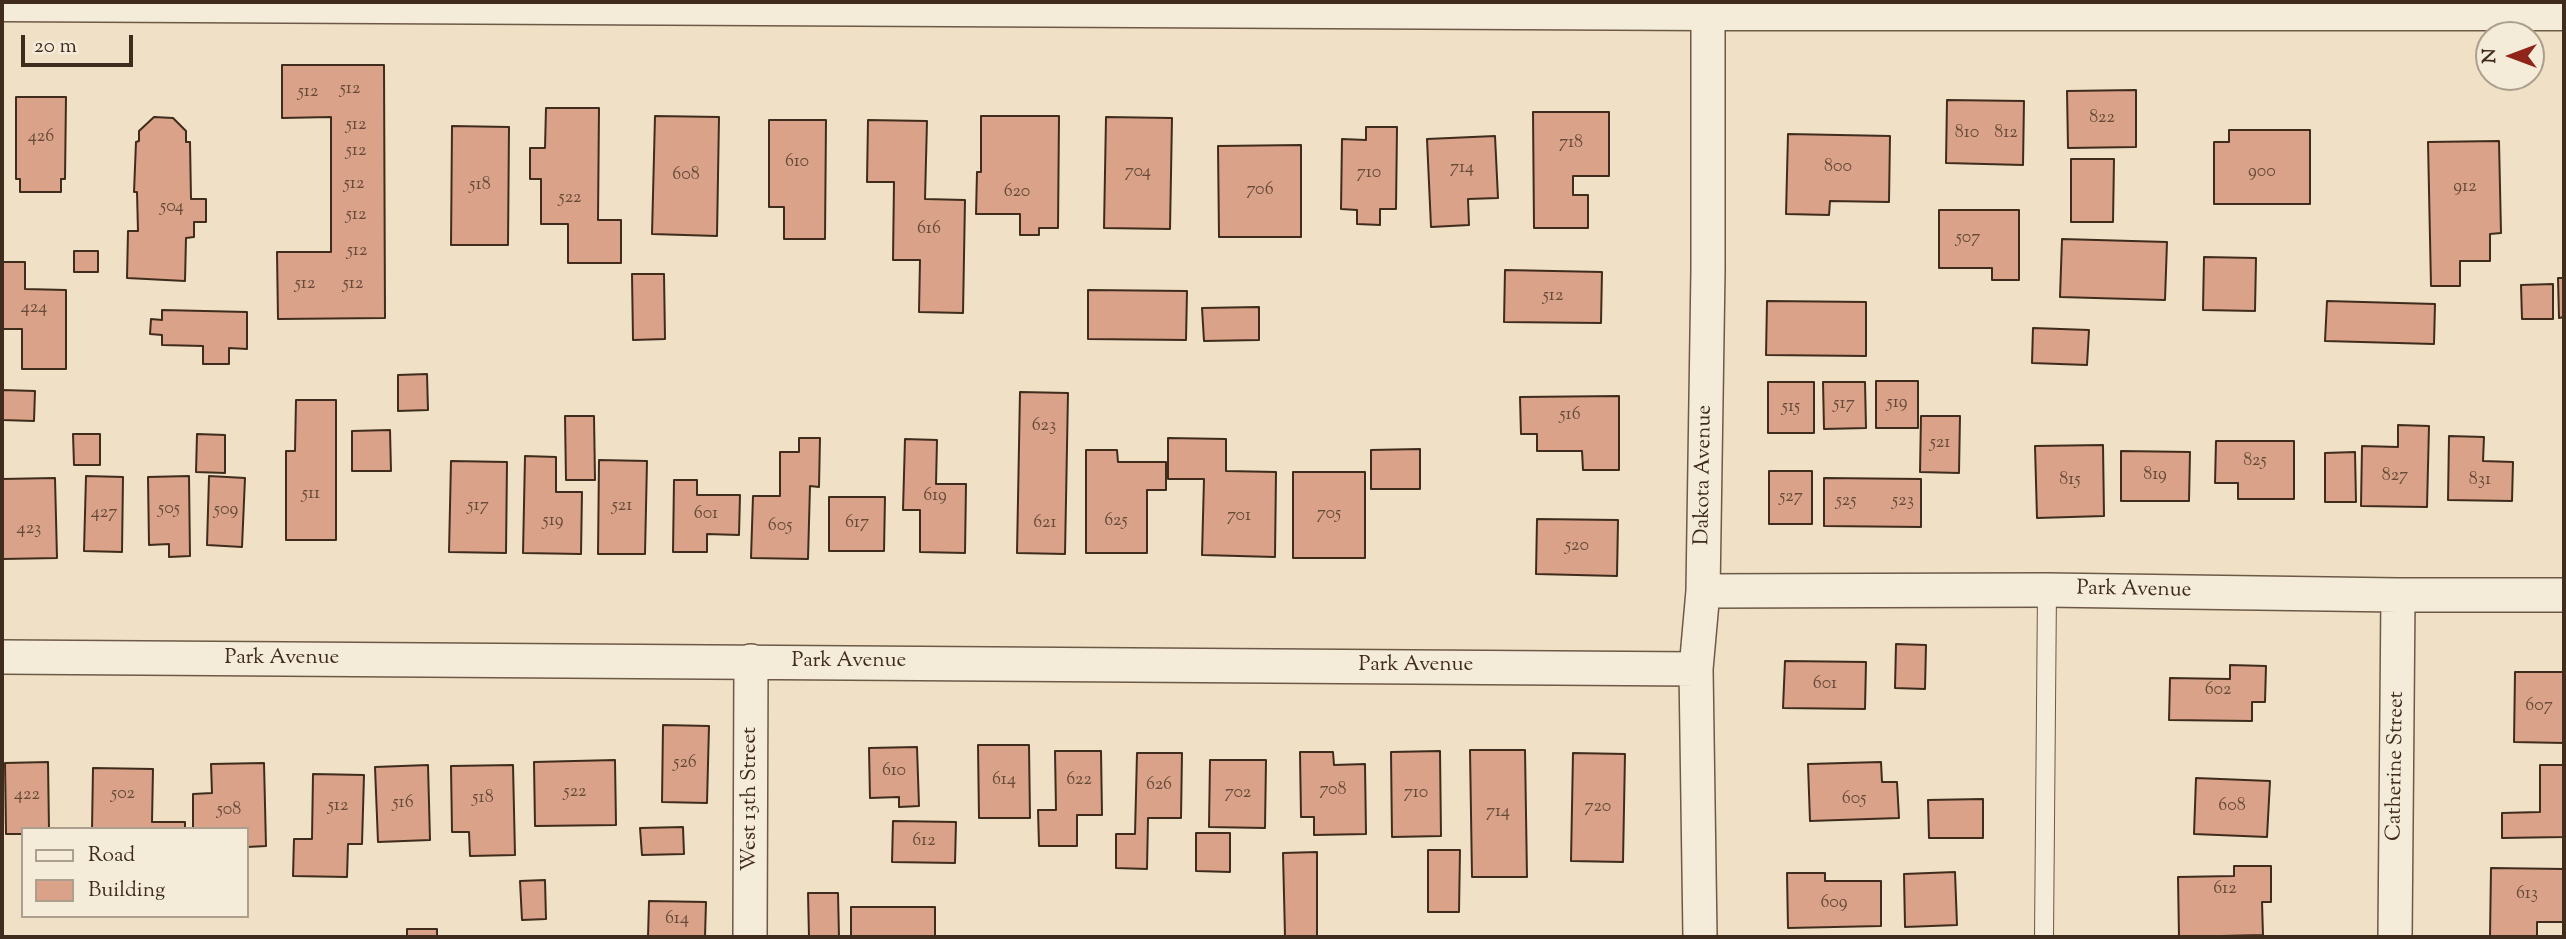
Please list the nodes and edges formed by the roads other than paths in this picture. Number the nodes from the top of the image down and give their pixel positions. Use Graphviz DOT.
graph roads {
  1 [pos="2,2"];
  2 [pos="587,3"];
  3 [pos="2205,6"];
  4 [pos="1707,7"];
  5 [pos="2564,10"];
  6 [pos="2047,590"];
  7 [pos="1703,591"];
  8 [pos="2398,595"];
  9 [pos="2564,595"];
  10 [pos="2,657"];
  11 [pos="751,661"];
  12 [pos="1696,669"];
  13 [pos="750,937"];
  14 [pos="1700,937"];
  15 [pos="2044,937"];
  16 [pos="2395,937"];
  1 -- 2 [label="street"];
  2 -- 4 [label="street"];
  3 -- 4 [label="street"];
  3 -- 5 [label="street"];
  4 -- 7 [label="street, Dakota Avenue"];
  6 -- 7 [label="street, Park Avenue"];
  6 -- 8 [label="street, Park Avenue"];
  6 -- 15 [label="lane"];
  7 -- 12 [label="street, Dakota Avenue"];
  8 -- 9 [label="street, Park Avenue"];
  8 -- 16 [label="street, Catherine Street"];
  10 -- 11 [label="street, Park Avenue"];
  11 -- 12 [label="street, Park Avenue"];
  11 -- 13 [label="street, West 13th Street"];
  12 -- 14 [label="street, Dakota Avenue"];
}
